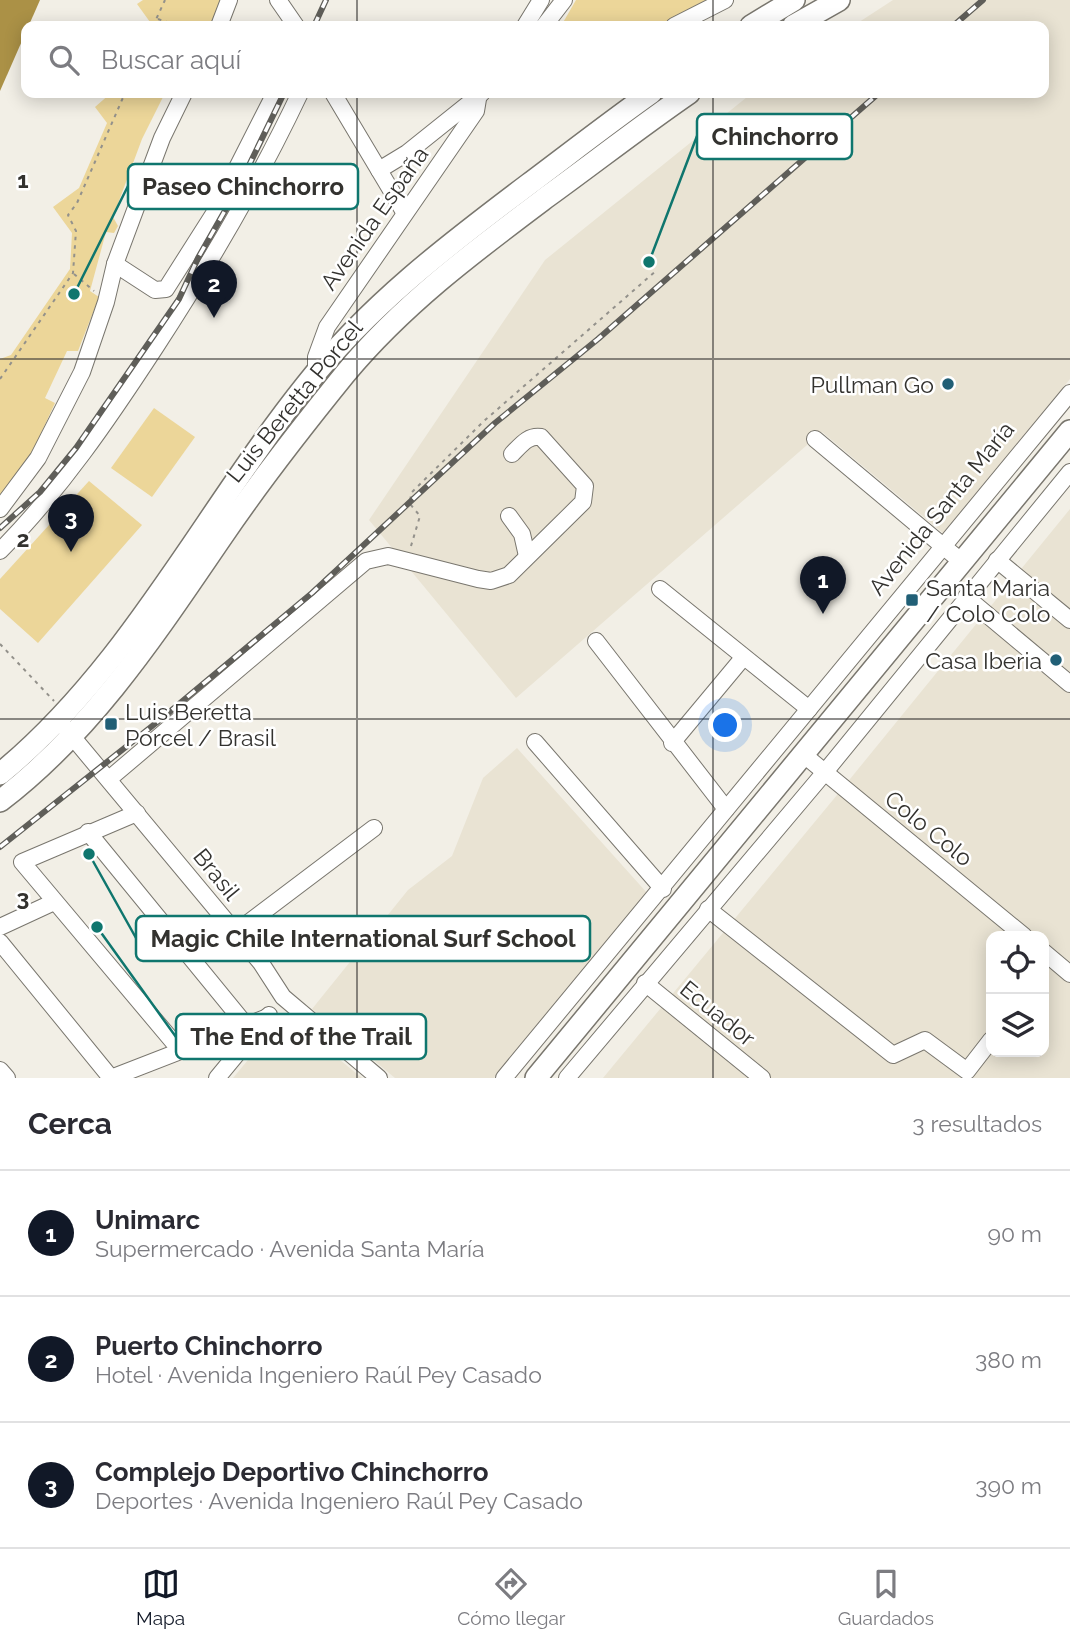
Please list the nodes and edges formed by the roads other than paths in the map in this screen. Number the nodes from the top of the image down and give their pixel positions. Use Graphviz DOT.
graph roads {
  1 [pos="229,0"];
  2 [pos="278,0"];
  3 [pos="541,0"];
  4 [pos="564,0"];
  5 [pos="725,0"];
  6 [pos="794,0"];
  7 [pos="839,0"];
  8 [pos="221,21"];
  9 [pos="293,21"];
  10 [pos="528,21"];
  11 [pos="548,21"];
  12 [pos="684,21"];
  13 [pos="759,21"];
  14 [pos="802,21"];
  15 [pos="182,98"];
  16 [pos="272,98"];
  17 [pos="297,98"];
  18 [pos="336,98"];
  19 [pos="474,98"];
  20 [pos="479,98"];
  21 [pos="644,98"];
  22 [pos="682,98"];
  23 [pos="379,170"];
  24 [pos="404,212"];
  25 [pos="116,264"];
  26 [pos="316,372"];
  27 [pos="1070,393"];
  28 [pos="1070,431"];
  29 [pos="815,439"];
  30 [pos="512,454"];
  31 [pos="1070,472"];
  32 [pos="0,509"];
  33 [pos="509,516"];
  34 [pos="943,545"];
  35 [pos="0,551"];
  36 [pos="527,556"];
  37 [pos="997,560"];
  38 [pos="962,562"];
  39 [pos="660,589"];
  40 [pos="966,597"];
  41 [pos="1070,620"];
  42 [pos="596,641"];
  43 [pos="743,659"];
  44 [pos="1070,684"];
  45 [pos="809,709"];
  46 [pos="61,716"];
  47 [pos="73,735"];
  48 [pos="536,742"];
  49 [pos="672,743"];
  50 [pos="804,755"];
  51 [pos="825,772"];
  52 [pos="0,774"];
  53 [pos="109,779"];
  54 [pos="0,801"];
  55 [pos="726,809"];
  56 [pos="137,813"];
  57 [pos="374,828"];
  58 [pos="88,832"];
  59 [pos="663,888"];
  60 [pos="54,902"];
  61 [pos="708,909"];
  62 [pos="0,928"];
  63 [pos="1018,931"];
  64 [pos="235,933"];
  65 [pos="0,942"];
  66 [pos="1049,956"];
  67 [pos="1070,974"];
  68 [pos="645,983"];
  69 [pos="284,997"];
  70 [pos="268,1017"];
  71 [pos="245,1024"];
  72 [pos="986,1046"];
  73 [pos="180,1050"];
  74 [pos="0,1070"];
  75 [pos="7,1078"];
  76 [pos="111,1078"];
  77 [pos="217,1078"];
  78 [pos="379,1078"];
  79 [pos="504,1078"];
  80 [pos="536,1078"];
  81 [pos="568,1078"];
  82 [pos="762,1078"];
  1 -- 8 [label="street"];
  2 -- 9 [label="street"];
  3 -- 10 [label="street"];
  4 -- 11 [label="street"];
  5 -- 12 [label="street"];
  6 -- 13 [label="main road"];
  7 -- 14 [label="main road"];
  15 -- 25 [label="street"];
  16 -- 25 [label="street"];
  17 -- 35 [label="street"];
  18 -- 23 [label="street"];
  19 -- 23 [label="street"];
  20 -- 24 [label="street, Avenida España"];
  21 -- 26 [label="main road, Luis Beretta Porcel"];
  22 -- 47 [label="main road, Luis Beretta Porcel"];
  23 -- 24 [label="street"];
  24 -- 26 [label="street, Avenida España"];
  25 -- 32 [label="street"];
  26 -- 46 [label="main road, Luis Beretta Porcel"];
  27 -- 34 [label="street, Avenida Santa María"];
  28 -- 38 [label="main road"];
  29 -- 34 [label="street"];
  30 -- 36 [label="street"];
  31 -- 37 [label="street"];
  33 -- 36 [label="street"];
  34 -- 38 [label="street"];
  34 -- 45 [label="street, Avenida Santa María"];
  36 -- 53 [label="street"];
  37 -- 40 [label="street"];
  37 -- 41 [label="street"];
  38 -- 50 [label="main road"];
  39 -- 43 [label="street"];
  40 -- 44 [label="street"];
  40 -- 51 [label="street"];
  42 -- 49 [label="street"];
  43 -- 45 [label="street"];
  43 -- 49 [label="street"];
  45 -- 55 [label="street, Avenida Santa María"];
  46 -- 47 [label="street, Brasil"];
  46 -- 52 [label="main road, Luis Beretta Porcel"];
  47 -- 53 [label="street, Brasil"];
  47 -- 54 [label="main road, Luis Beretta Porcel"];
  48 -- 59 [label="street"];
  49 -- 55 [label="street"];
  50 -- 51 [label="street, Colo Colo"];
  50 -- 80 [label="main road"];
  51 -- 61 [label="street"];
  51 -- 63 [label="street, Colo Colo"];
  53 -- 56 [label="street, Brasil"];
  55 -- 59 [label="street, Avenida Santa María"];
  56 -- 58 [label="street"];
  56 -- 64 [label="street, Brasil"];
  57 -- 64 [label="street"];
  58 -- 60 [label="street"];
  58 -- 71 [label="street"];
  59 -- 79 [label="street, Avenida Santa María"];
  60 -- 62 [label="street"];
  60 -- 73 [label="street"];
  61 -- 68 [label="street"];
  61 -- 72 [label="street"];
  64 -- 69 [label="street, Brasil"];
  65 -- 76 [label="street"];
  66 -- 67 [label="street"];
  68 -- 81 [label="street"];
  68 -- 82 [label="street, Ecuador"];
  69 -- 70 [label="street"];
  69 -- 78 [label="street, Brasil"];
  70 -- 71 [label="street"];
  70 -- 77 [label="street"];
  71 -- 73 [label="street"];
  73 -- 76 [label="street"];
  74 -- 75 [label="street"];
}
